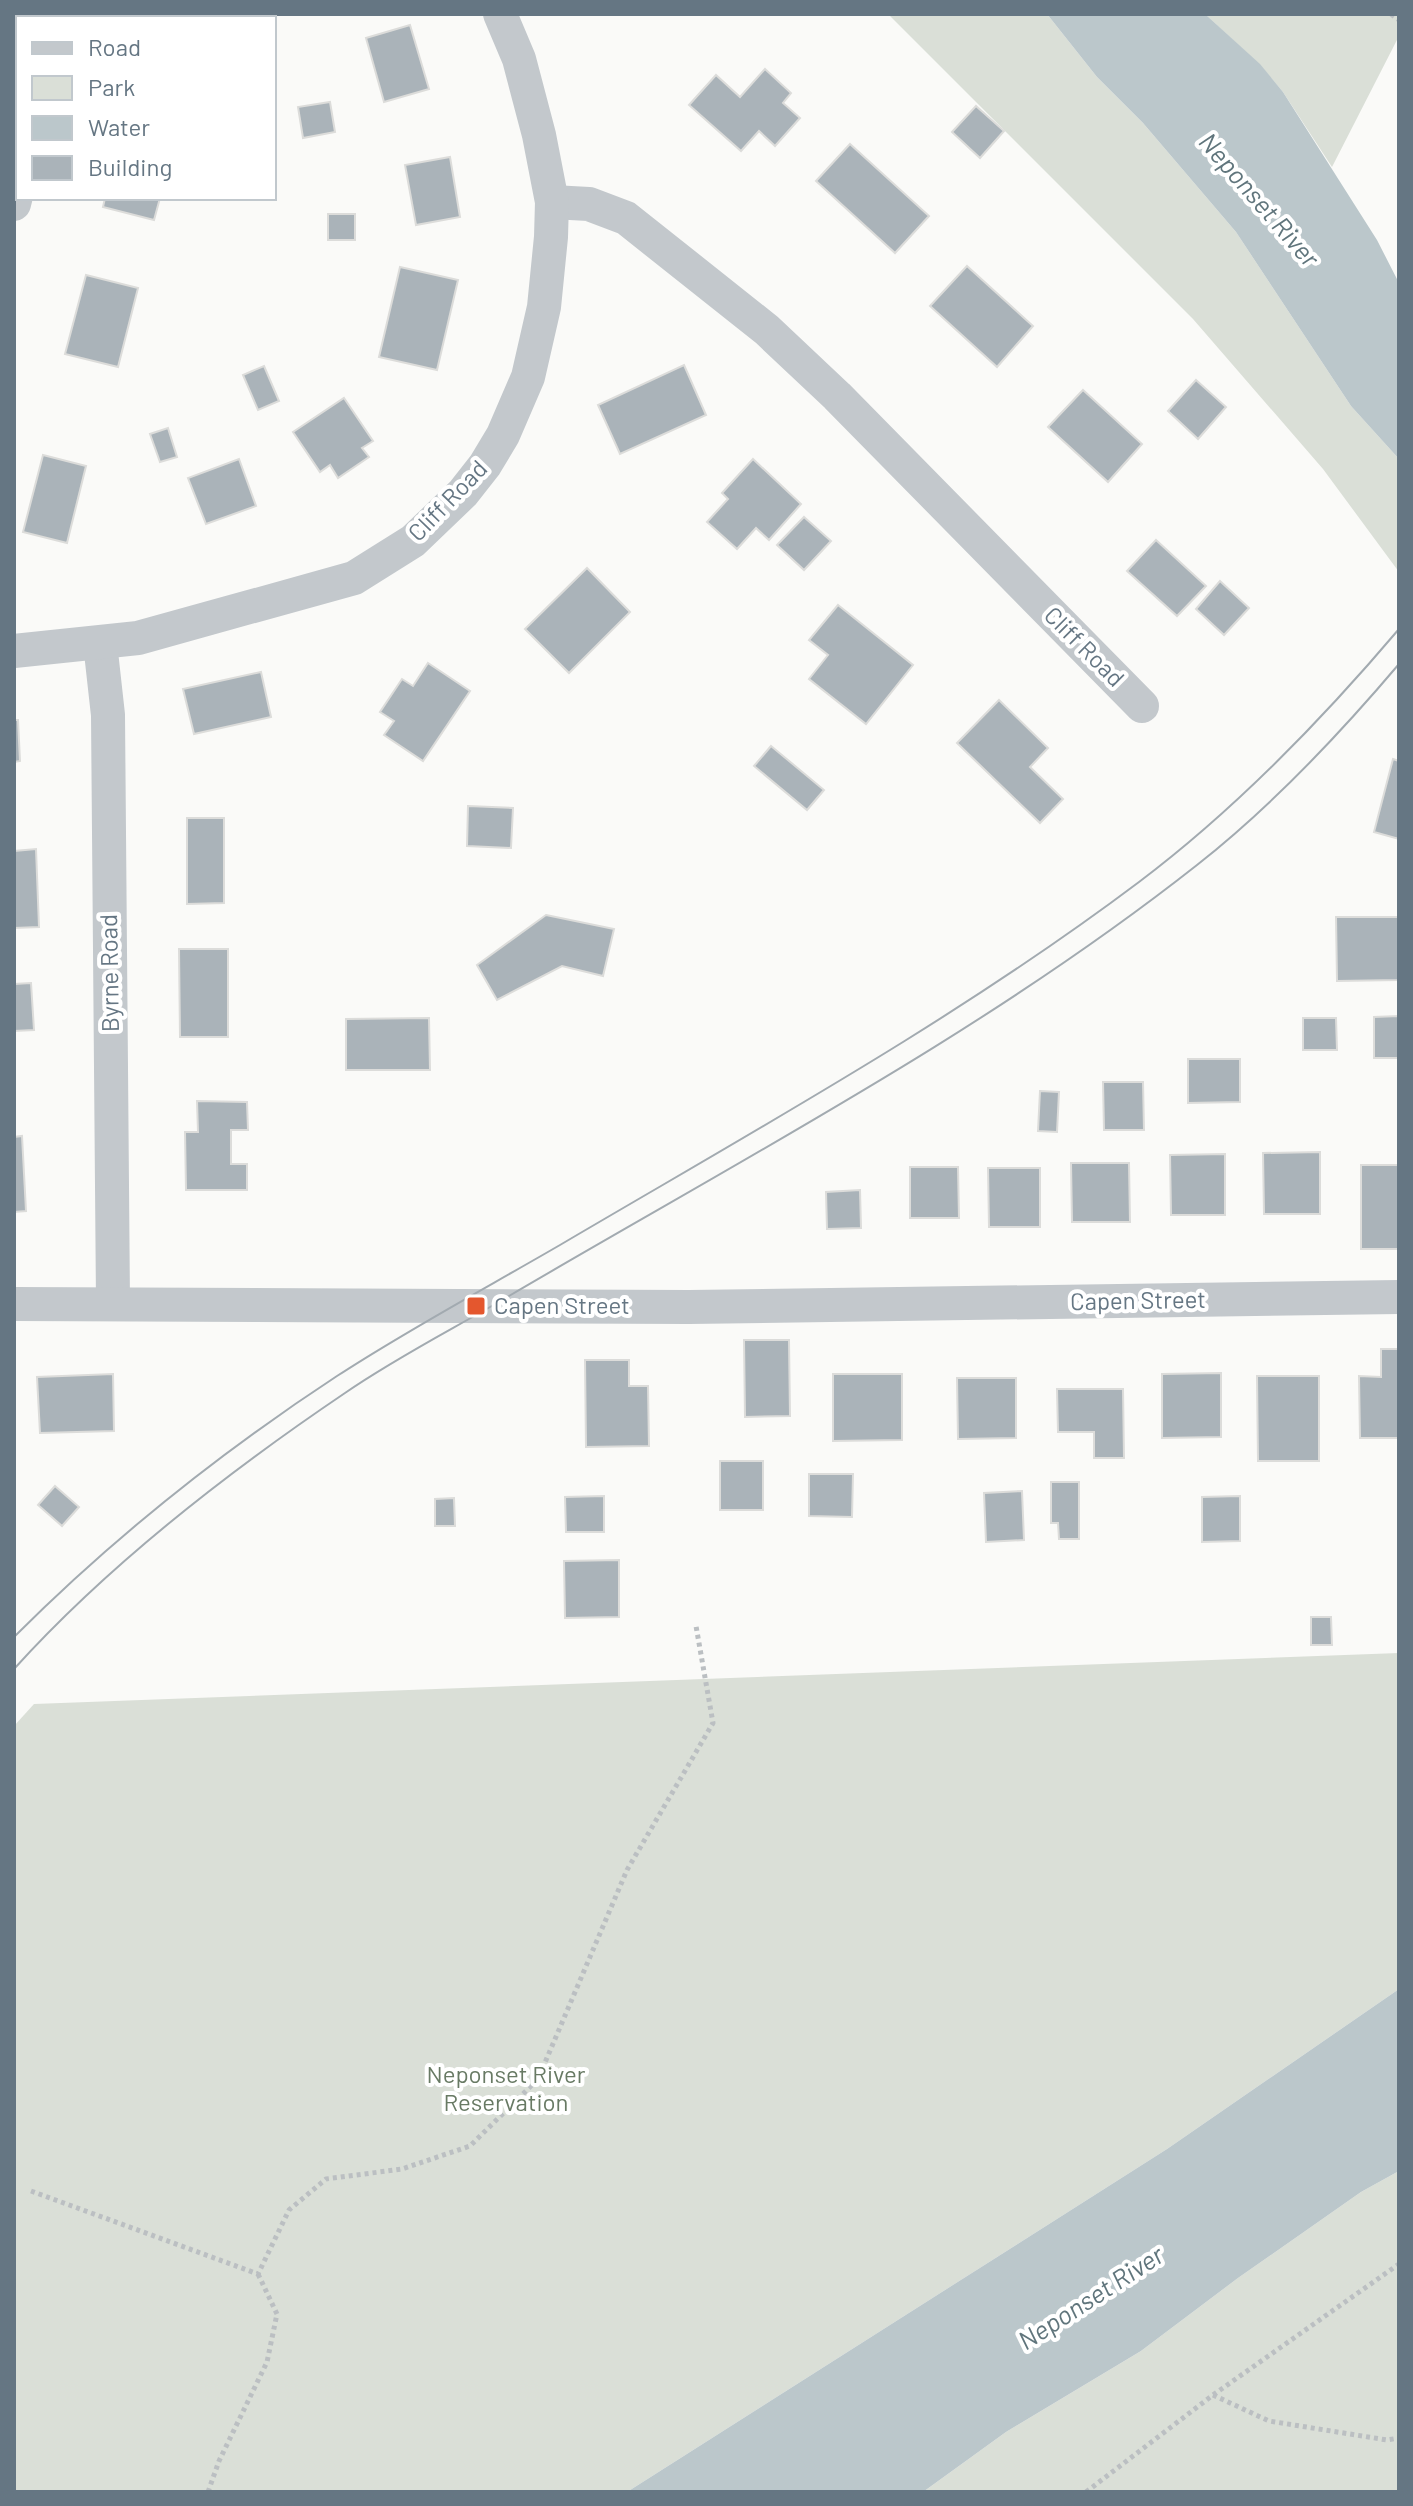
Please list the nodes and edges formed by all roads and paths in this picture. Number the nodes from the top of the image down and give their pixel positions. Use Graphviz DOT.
graph roads {
  1 [pos="500,14"];
  2 [pos="1391,14"];
  3 [pos="1399,20"];
  4 [pos="552,202"];
  5 [pos="100,643"];
  6 [pos="14,651"];
  7 [pos="1142,706"];
  8 [pos="1399,1297"];
  9 [pos="113,1303"];
  10 [pos="14,1304"];
  11 [pos="696,1626"];
  12 [pos="31,2191"];
  13 [pos="1399,2264"];
  14 [pos="258,2274"];
  15 [pos="1213,2395"];
  16 [pos="1399,2438"];
  17 [pos="208,2492"];
  18 [pos="1086,2492"];
  1 -- 4 [label="street, Cliff Road"];
  2 -- 3 [label="path"];
  4 -- 5 [label="street, Cliff Road"];
  4 -- 7 [label="street, Cliff Road"];
  5 -- 6 [label="street, Cliff Road"];
  5 -- 9 [label="street, Byrne Road"];
  8 -- 9 [label="street, Capen Street"];
  9 -- 10 [label="street, Capen Street"];
  11 -- 14 [label="path"];
  12 -- 14 [label="path"];
  13 -- 15 [label="path"];
  14 -- 17 [label="path"];
  15 -- 16 [label="path"];
  15 -- 18 [label="path"];
}
